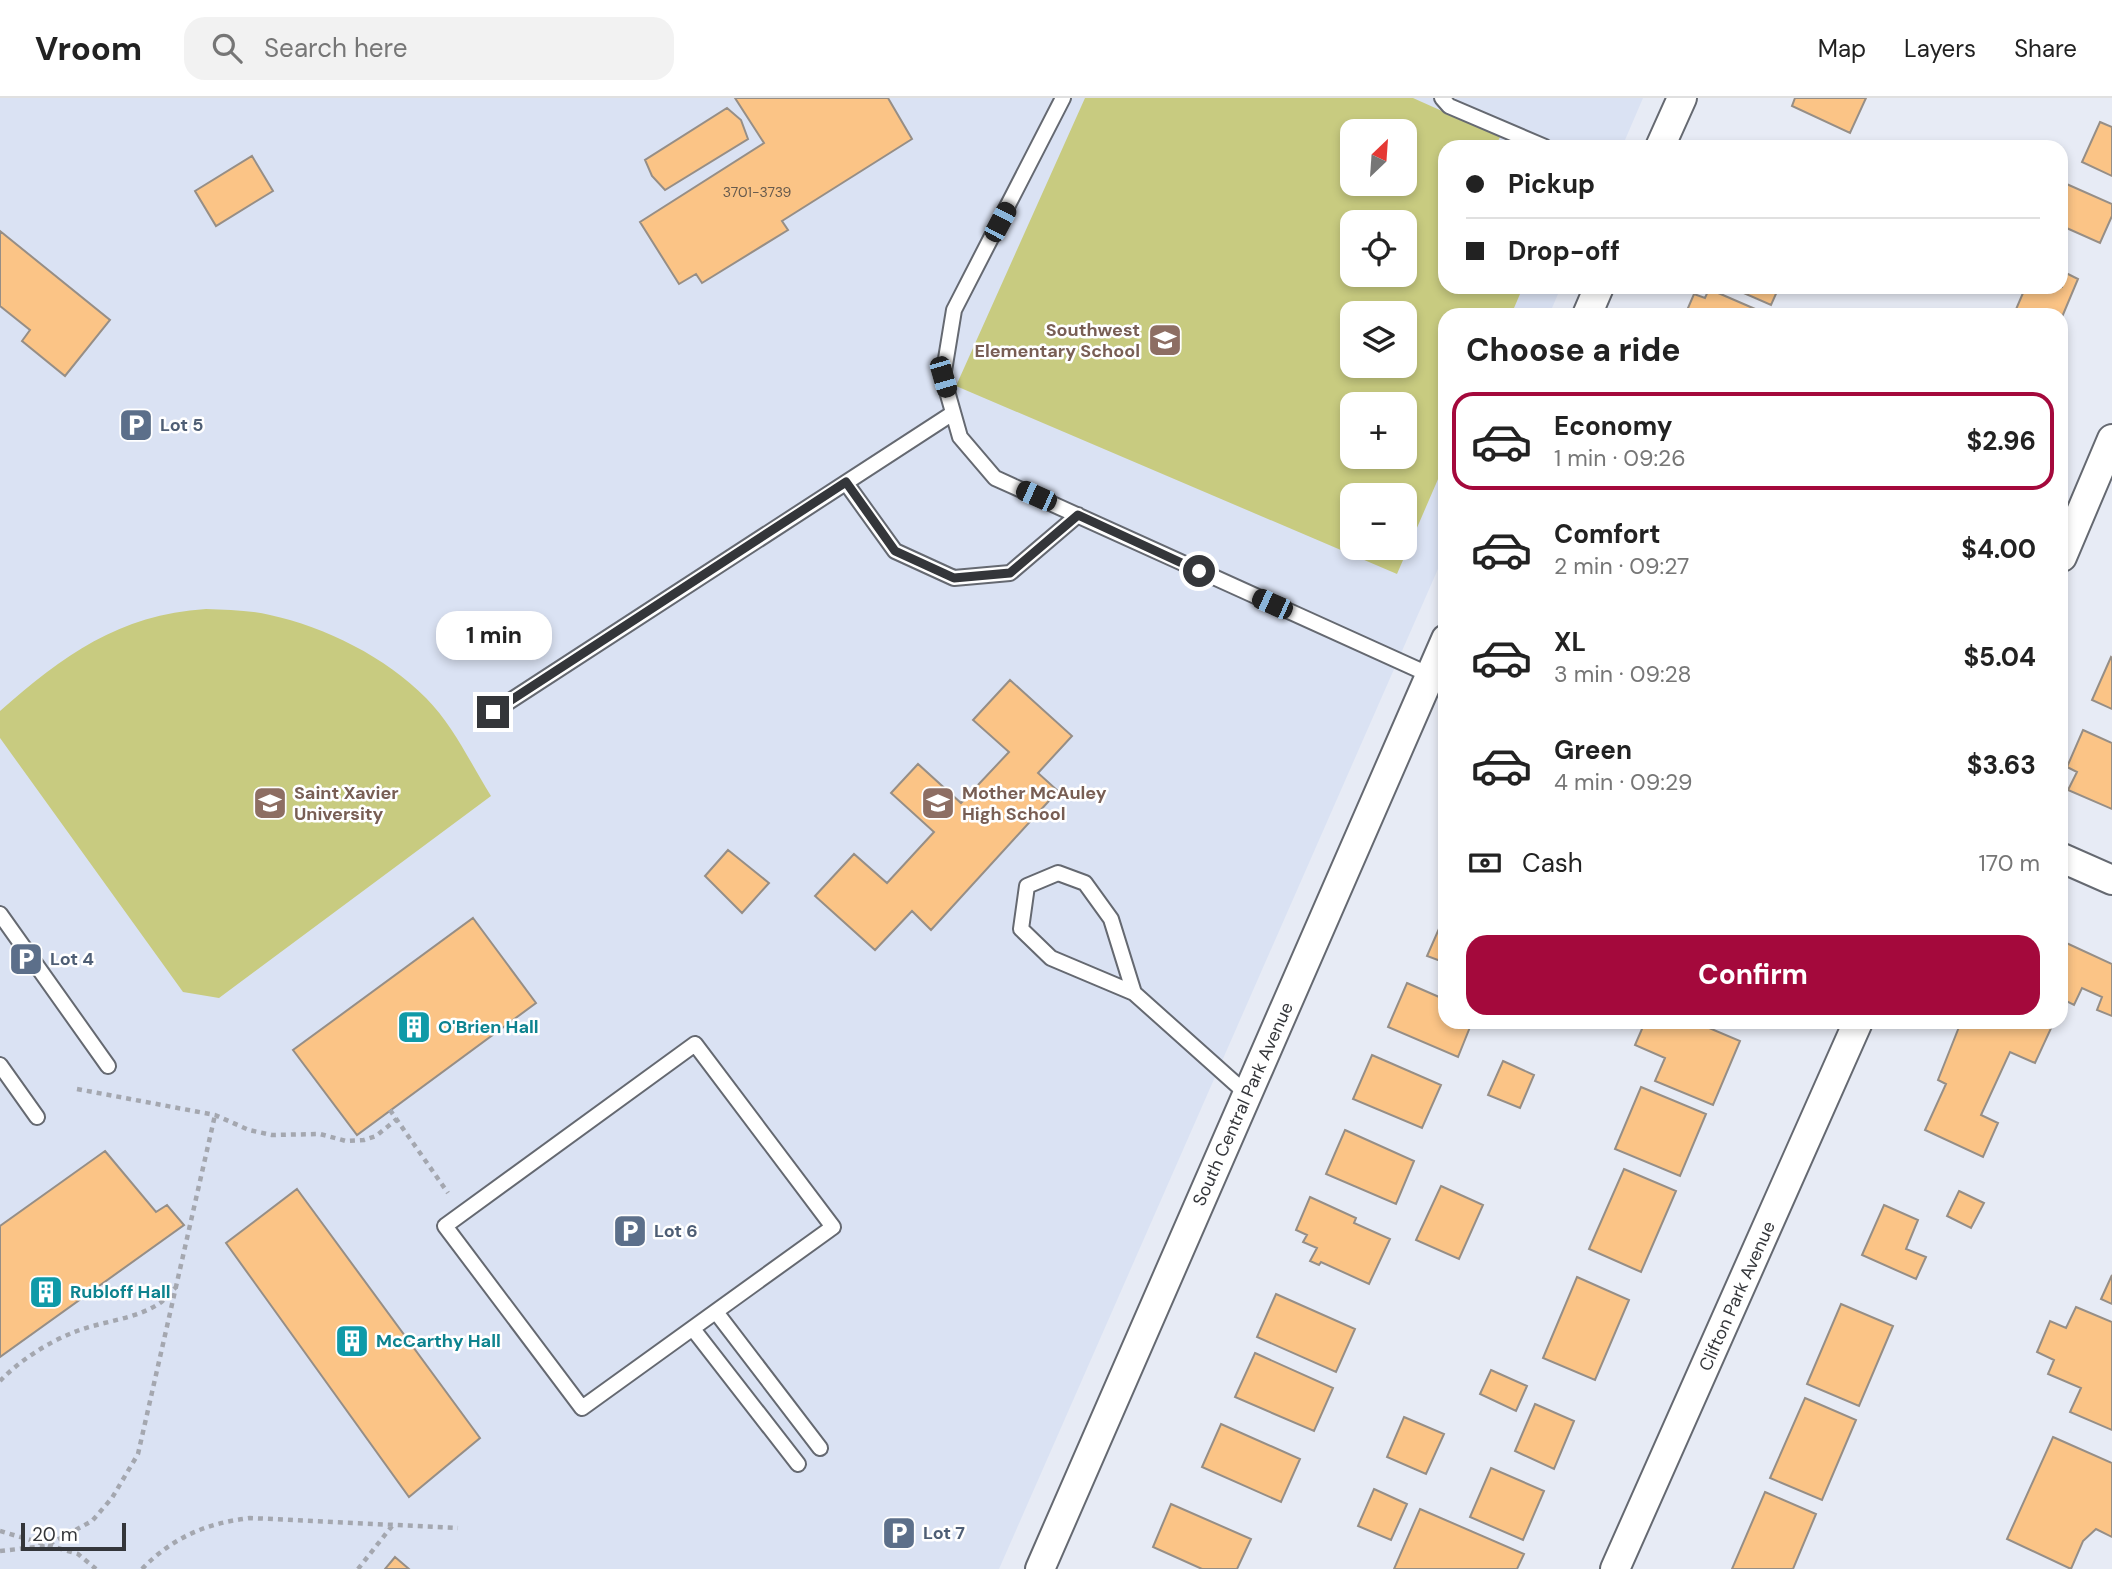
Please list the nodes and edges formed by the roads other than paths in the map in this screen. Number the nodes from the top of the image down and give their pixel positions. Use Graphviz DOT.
graph roads {
  1 [pos="1063,98"];
  2 [pos="1442,98"];
  3 [pos="1682,98"];
  4 [pos="1529,140"];
  5 [pos="1663,140"];
  6 [pos="953,413"];
  7 [pos="2112,439"];
  8 [pos="846,482"];
  9 [pos="1078,515"];
  10 [pos="2068,542"];
  11 [pos="1438,657"];
  12 [pos="1430,675"];
  13 [pos="493,712"];
  14 [pos="2068,861"];
  15 [pos="2112,880"];
  16 [pos="0,914"];
  17 [pos="1134,993"];
  18 [pos="1855,1029"];
  19 [pos="0,1065"];
  20 [pos="108,1066"];
  21 [pos="1247,1094"];
  22 [pos="37,1117"];
  23 [pos="716,1312"];
  24 [pos="693,1329"];
  25 [pos="820,1448"];
  26 [pos="798,1464"];
  27 [pos="1040,1569"];
  28 [pos="1615,1569"];
  1 -- 6 [label="lane"];
  2 -- 4 [label="lane"];
  3 -- 5 [label="street"];
  6 -- 8 [label="lane"];
  6 -- 9 [label="lane"];
  7 -- 10 [label="street"];
  8 -- 9 [label="lane"];
  8 -- 13 [label="lane"];
  9 -- 12 [label="lane"];
  11 -- 12 [label="street, South Central Park Avenue"];
  12 -- 21 [label="street, South Central Park Avenue"];
  14 -- 15 [label="street"];
  16 -- 20 [label="lane"];
  17 -- 17 [label="lane"];
  17 -- 21 [label="lane"];
  18 -- 28 [label="street, Clifton Park Avenue"];
  19 -- 22 [label="lane"];
  21 -- 27 [label="street, South Central Park Avenue"];
  23 -- 24 [label="lane"];
  23 -- 24 [label="lane"];
  23 -- 25 [label="lane"];
  24 -- 26 [label="lane"];
}
